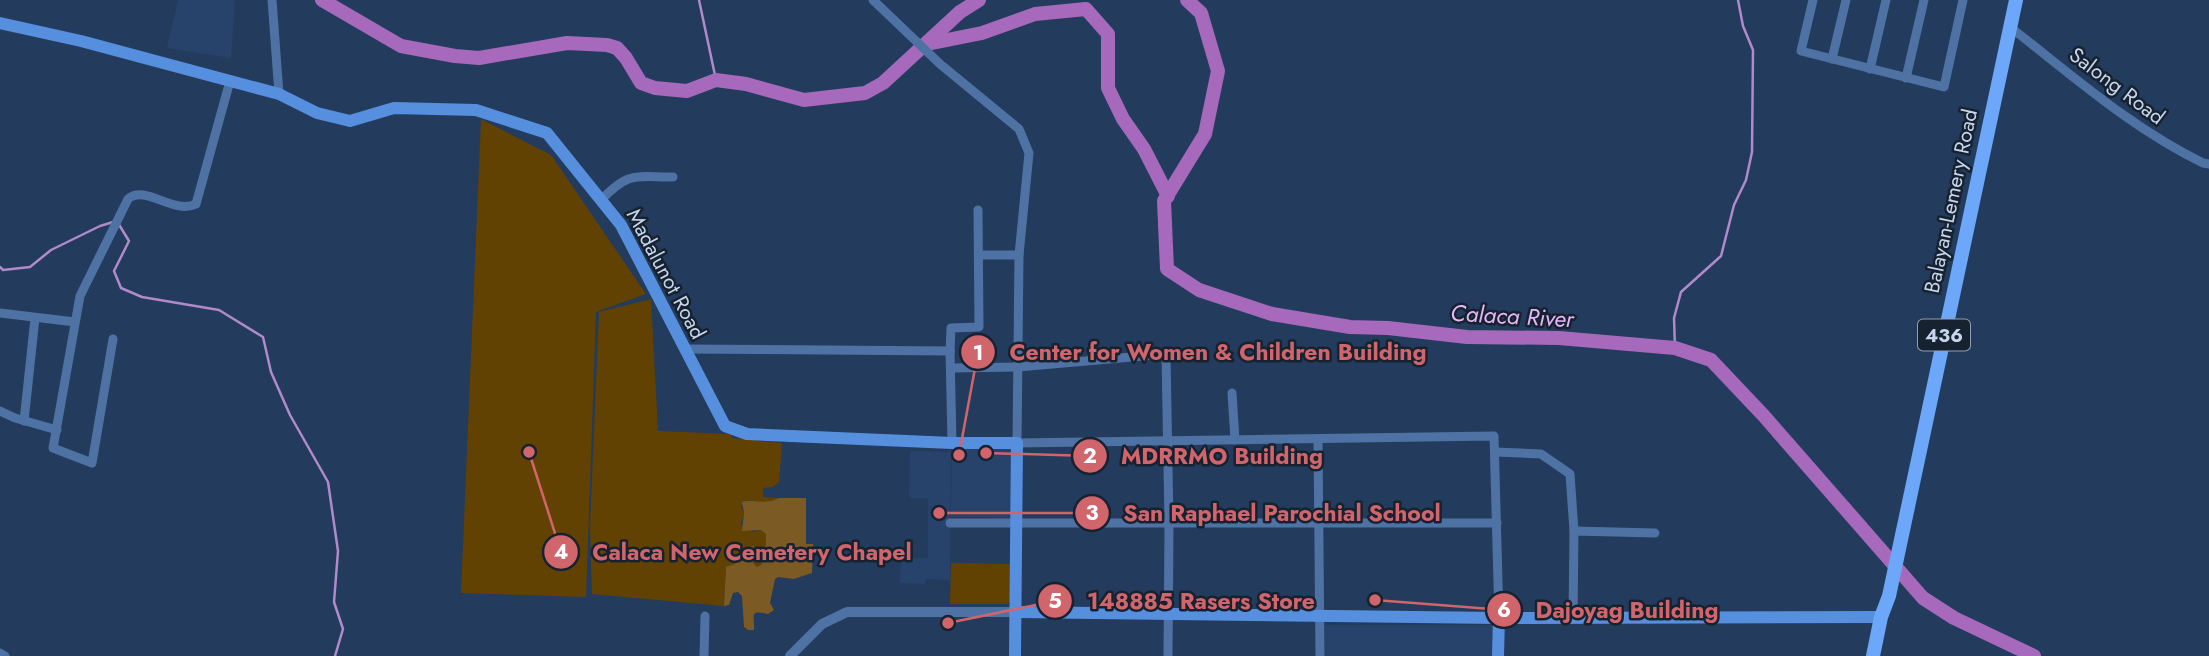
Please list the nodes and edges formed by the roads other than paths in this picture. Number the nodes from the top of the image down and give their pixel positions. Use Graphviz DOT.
graph roads {
  1 [pos="272,0"];
  2 [pos="873,0"];
  3 [pos="1814,0"];
  4 [pos="1846,0"];
  5 [pos="1886,0"];
  6 [pos="1924,0"];
  7 [pos="1964,0"];
  8 [pos="2016,0"];
  9 [pos="0,23"];
  10 [pos="2010,27"];
  11 [pos="1832,59"];
  12 [pos="1870,69"];
  13 [pos="1906,78"];
  14 [pos="230,81"];
  15 [pos="279,94"];
  16 [pos="2209,164"];
  17 [pos="673,177"];
  18 [pos="601,200"];
  19 [pos="978,210"];
  20 [pos="979,255"];
  21 [pos="1019,255"];
  22 [pos="0,313"];
  23 [pos="35,318"];
  24 [pos="75,322"];
  25 [pos="113,339"];
  26 [pos="684,349"];
  27 [pos="950,351"];
  28 [pos="1018,367"];
  29 [pos="951,368"];
  30 [pos="1232,393"];
  31 [pos="0,411"];
  32 [pos="24,421"];
  33 [pos="57,430"];
  34 [pos="1318,439"];
  35 [pos="1235,440"];
  36 [pos="1168,441"];
  37 [pos="952,443"];
  38 [pos="1017,443"];
  39 [pos="1494,452"];
  40 [pos="950,523"];
  41 [pos="1015,523"];
  42 [pos="1318,523"];
  43 [pos="1497,523"];
  44 [pos="1169,524"];
  45 [pos="1574,531"];
  46 [pos="1655,533"];
  47 [pos="1015,612"];
  48 [pos="1167,614"];
  49 [pos="705,616"];
  50 [pos="1320,616"];
  51 [pos="1881,617"];
  52 [pos="1500,618"];
  53 [pos="1573,618"];
  54 [pos="0,653"];
  55 [pos="5,656"];
  56 [pos="704,656"];
  57 [pos="790,656"];
  58 [pos="1015,656"];
  59 [pos="1168,656"];
  60 [pos="1320,656"];
  61 [pos="1498,656"];
  62 [pos="1872,656"];
  1 -- 15 [label="street"];
  2 -- 21 [label="street"];
  3 -- 11 [label="street"];
  4 -- 11 [label="street"];
  5 -- 12 [label="street"];
  6 -- 13 [label="street"];
  7 -- 13 [label="street"];
  8 -- 10 [label="main road, Balayan-Lemery Road / 436"];
  9 -- 14 [label="main road, Madalunot Road"];
  10 -- 16 [label="street, Salong Road"];
  10 -- 51 [label="main road, Balayan-Lemery Road / 436"];
  11 -- 12 [label="street"];
  12 -- 13 [label="street"];
  14 -- 15 [label="main road, Madalunot Road"];
  14 -- 24 [label="street"];
  15 -- 18 [label="main road, Madalunot Road"];
  17 -- 18 [label="street"];
  18 -- 26 [label="main road, Madalunot Road"];
  19 -- 20 [label="street"];
  20 -- 21 [label="street"];
  20 -- 27 [label="street"];
  21 -- 28 [label="street"];
  22 -- 23 [label="street"];
  23 -- 24 [label="street"];
  23 -- 32 [label="street"];
  24 -- 33 [label="street"];
  25 -- 33 [label="street"];
  26 -- 27 [label="street"];
  26 -- 37 [label="main road, Madalunot Road"];
  27 -- 29 [label="street"];
  28 -- 29 [label="street"];
  28 -- 36 [label="street"];
  28 -- 38 [label="street"];
  29 -- 37 [label="street"];
  30 -- 35 [label="street"];
  31 -- 32 [label="street"];
  32 -- 33 [label="street"];
  34 -- 35 [label="street"];
  34 -- 39 [label="street"];
  34 -- 42 [label="street"];
  35 -- 36 [label="street"];
  36 -- 38 [label="street"];
  36 -- 44 [label="street"];
  37 -- 38 [label="main road, Madalunot Road"];
  38 -- 41 [label="main road"];
  39 -- 43 [label="street"];
  39 -- 45 [label="street"];
  40 -- 41 [label="street"];
  41 -- 44 [label="street"];
  41 -- 47 [label="main road"];
  42 -- 43 [label="street"];
  42 -- 44 [label="street"];
  42 -- 50 [label="street"];
  43 -- 52 [label="street"];
  44 -- 48 [label="street"];
  45 -- 46 [label="street"];
  45 -- 53 [label="street"];
  47 -- 48 [label="main road"];
  47 -- 57 [label="street"];
  47 -- 58 [label="main road"];
  48 -- 50 [label="main road"];
  48 -- 59 [label="street"];
  49 -- 56 [label="street"];
  50 -- 52 [label="main road"];
  50 -- 60 [label="street"];
  51 -- 53 [label="main road"];
  51 -- 62 [label="main road, Balayan-Lemery Road / 436"];
  52 -- 53 [label="main road"];
  52 -- 61 [label="main road"];
  54 -- 55 [label="street"];
}
